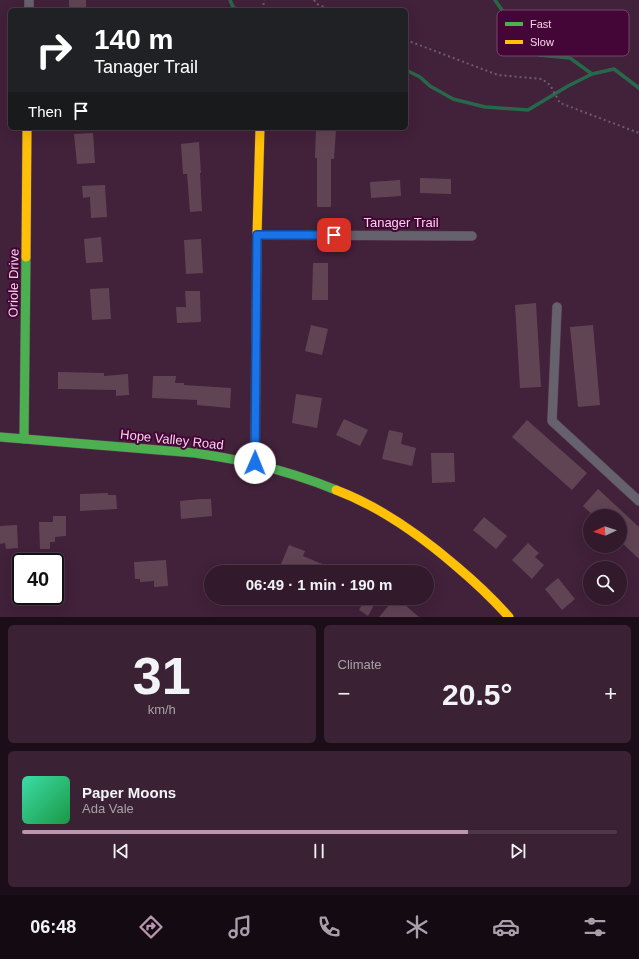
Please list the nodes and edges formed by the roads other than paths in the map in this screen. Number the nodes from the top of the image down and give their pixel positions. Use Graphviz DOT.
graph roads {
  1 [pos="27,130"];
  2 [pos="260,130"];
  3 [pos="257,235"];
  4 [pos="472,236"];
  5 [pos="556,307"];
  6 [pos="0,437"];
  7 [pos="24,439"];
  8 [pos="255,463"];
  9 [pos="639,501"];
  10 [pos="509,617"];
  1 -- 7 [label="street, Oriole Drive"];
  2 -- 3 [label="street"];
  3 -- 4 [label="street, Tanager Trail"];
  3 -- 8 [label="street"];
  5 -- 9 [label="street"];
  6 -- 7 [label="street, Hope Valley Road"];
  7 -- 8 [label="street, Hope Valley Road"];
  8 -- 10 [label="street, Hope Valley Road"];
}
